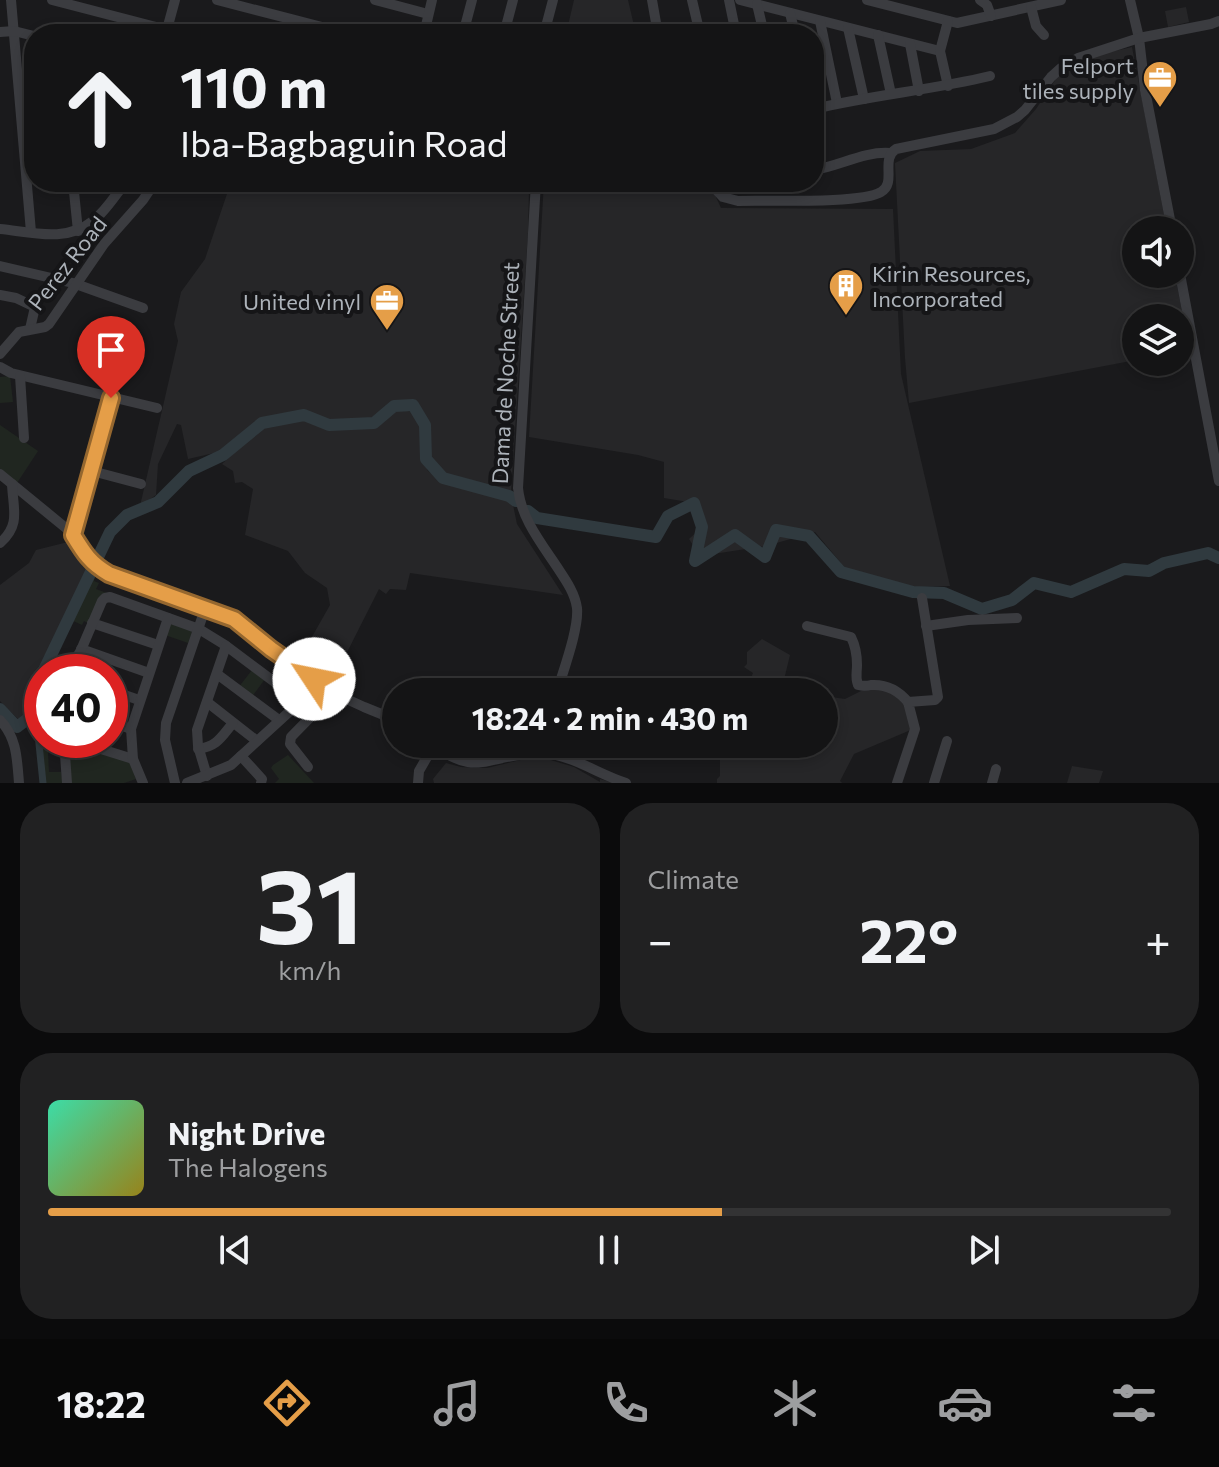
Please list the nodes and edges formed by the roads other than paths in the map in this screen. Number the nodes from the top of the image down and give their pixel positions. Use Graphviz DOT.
graph roads {
  1 [pos="11,0"];
  2 [pos="52,0"];
  3 [pos="175,0"];
  4 [pos="217,0"];
  5 [pos="375,0"];
  6 [pos="432,0"];
  7 [pos="472,0"];
  8 [pos="513,0"];
  9 [pos="553,0"];
  10 [pos="652,0"];
  11 [pos="692,0"];
  12 [pos="729,0"];
  13 [pos="740,0"];
  14 [pos="867,0"];
  15 [pos="980,0"];
  16 [pos="1061,0"];
  17 [pos="1130,0"];
  18 [pos="757,4"];
  19 [pos="1035,4"];
  20 [pos="790,13"];
  21 [pos="428,14"];
  22 [pos="991,16"];
  23 [pos="820,21"];
  24 [pos="948,21"];
  25 [pos="1219,21"];
  26 [pos="138,24"];
  27 [pos="168,24"];
  28 [pos="310,24"];
  29 [pos="426,24"];
  30 [pos="466,24"];
  31 [pos="507,24"];
  32 [pos="547,24"];
  33 [pos="656,24"];
  34 [pos="698,24"];
  35 [pos="734,24"];
  36 [pos="762,24"];
  37 [pos="793,24"];
  38 [pos="821,24"];
  39 [pos="848,28"];
  40 [pos="14,31"];
  41 [pos="0,32"];
  42 [pos="24,34"];
  43 [pos="878,35"];
  44 [pos="1044,35"];
  45 [pos="1139,38"];
  46 [pos="824,40"];
  47 [pos="910,44"];
  48 [pos="940,51"];
  49 [pos="990,76"];
  50 [pos="948,86"];
  51 [pos="919,91"];
  52 [pos="891,94"];
  53 [pos="864,99"];
  54 [pos="837,103"];
  55 [pos="824,106"];
  56 [pos="24,149"];
  57 [pos="890,153"];
  58 [pos="824,168"];
  59 [pos="28,192"];
  60 [pos="74,192"];
  61 [pos="118,192"];
  62 [pos="147,192"];
  63 [pos="535,192"];
  64 [pos="719,192"];
  65 [pos="1169,216"];
  66 [pos="0,229"];
  67 [pos="78,231"];
  68 [pos="31,232"];
  69 [pos="0,266"];
  70 [pos="76,284"];
  71 [pos="1183,288"];
  72 [pos="0,295"];
  73 [pos="143,308"];
  74 [pos="30,329"];
  75 [pos="0,354"];
  76 [pos="0,367"];
  77 [pos="20,376"];
  78 [pos="111,398"];
  79 [pos="157,408"];
  80 [pos="24,438"];
  81 [pos="92,471"];
  82 [pos="0,474"];
  83 [pos="1219,481"];
  84 [pos="12,484"];
  85 [pos="141,484"];
  86 [pos="73,535"];
  87 [pos="0,543"];
  88 [pos="922,598"];
  89 [pos="205,609"];
  90 [pos="168,618"];
  91 [pos="1017,618"];
  92 [pos="92,623"];
  93 [pos="807,626"];
  94 [pos="926,626"];
  95 [pos="198,628"];
  96 [pos="158,645"];
  97 [pos="226,646"];
  98 [pos="81,649"];
  99 [pos="78,654"];
  100 [pos="149,673"];
  101 [pos="217,674"];
  102 [pos="561,678"];
  103 [pos="312,691"];
  104 [pos="335,692"];
  105 [pos="128,696"];
  106 [pos="139,700"];
  107 [pos="300,701"];
  108 [pos="207,702"];
  109 [pos="908,702"];
  110 [pos="382,714"];
  111 [pos="0,720"];
  112 [pos="279,720"];
  113 [pos="233,723"];
  114 [pos="128,728"];
  115 [pos="131,729"];
  116 [pos="257,741"];
  117 [pos="947,741"];
  118 [pos="198,749"];
  119 [pos="241,756"];
  120 [pos="128,757"];
  121 [pos="65,758"];
  122 [pos="426,758"];
  123 [pos="450,758"];
  124 [pos="503,758"];
  125 [pos="566,758"];
  126 [pos="133,759"];
  127 [pos="308,767"];
  128 [pos="996,769"];
  129 [pos="207,776"];
  130 [pos="19,783"];
  131 [pos="67,783"];
  132 [pos="143,783"];
  133 [pos="175,783"];
  134 [pos="187,783"];
  135 [pos="261,783"];
  136 [pos="418,783"];
  137 [pos="626,783"];
  138 [pos="897,783"];
  139 [pos="934,783"];
  140 [pos="992,783"];
  1 -- 40 [label="street"];
  2 -- 26 [label="street"];
  3 -- 27 [label="street"];
  4 -- 28 [label="street"];
  5 -- 21 [label="street"];
  6 -- 21 [label="street"];
  7 -- 30 [label="street"];
  8 -- 31 [label="street"];
  9 -- 32 [label="street"];
  10 -- 33 [label="street"];
  11 -- 34 [label="street"];
  12 -- 35 [label="street"];
  13 -- 18 [label="street"];
  14 -- 24 [label="street"];
  15 -- 22 [label="street"];
  16 -- 19 [label="street"];
  17 -- 45 [label="street"];
  18 -- 20 [label="street"];
  18 -- 36 [label="street"];
  19 -- 22 [label="street"];
  19 -- 44 [label="street"];
  20 -- 23 [label="street"];
  20 -- 37 [label="street"];
  21 -- 29 [label="street"];
  22 -- 24 [label="street"];
  23 -- 38 [label="street"];
  23 -- 39 [label="street"];
  24 -- 48 [label="street"];
  25 -- 45 [label="street"];
  39 -- 43 [label="street"];
  39 -- 53 [label="street"];
  40 -- 41 [label="street"];
  40 -- 42 [label="street"];
  40 -- 56 [label="street"];
  43 -- 47 [label="street"];
  43 -- 52 [label="street"];
  45 -- 57 [label="street"];
  45 -- 65 [label="street"];
  46 -- 54 [label="street"];
  47 -- 48 [label="street"];
  47 -- 51 [label="street"];
  48 -- 50 [label="street"];
  49 -- 50 [label="street"];
  50 -- 51 [label="street"];
  51 -- 52 [label="street"];
  52 -- 53 [label="street"];
  53 -- 54 [label="street"];
  54 -- 55 [label="street"];
  57 -- 58 [label="street"];
  57 -- 64 [label="street"];
  59 -- 68 [label="street"];
  60 -- 67 [label="street"];
  61 -- 67 [label="street"];
  62 -- 70 [label="street, Perez Road"];
  63 -- 102 [label="street, Dama de Noche Street"];
  66 -- 68 [label="street"];
  67 -- 68 [label="street"];
  69 -- 70 [label="street"];
  70 -- 73 [label="street"];
  70 -- 74 [label="street, Perez Road"];
  71 -- 83 [label="street"];
  72 -- 74 [label="street"];
  74 -- 75 [label="street, Perez Road"];
  76 -- 77 [label="street"];
  77 -- 78 [label="street"];
  77 -- 80 [label="street"];
  78 -- 79 [label="street"];
  78 -- 81 [label="street"];
  81 -- 85 [label="street"];
  81 -- 86 [label="street"];
  82 -- 84 [label="street"];
  84 -- 86 [label="street"];
  84 -- 87 [label="street"];
  86 -- 89 [label="street"];
  88 -- 94 [label="street"];
  89 -- 95 [label="street"];
  89 -- 104 [label="street"];
  90 -- 92 [label="street"];
  90 -- 95 [label="street"];
  90 -- 96 [label="street"];
  91 -- 94 [label="street"];
  92 -- 96 [label="street"];
  92 -- 98 [label="street"];
  93 -- 109 [label="street"];
  94 -- 109 [label="street"];
  95 -- 97 [label="street"];
  95 -- 133 [label="street"];
  96 -- 100 [label="street"];
  97 -- 101 [label="street"];
  97 -- 107 [label="street"];
  98 -- 99 [label="street"];
  98 -- 100 [label="street"];
  100 -- 106 [label="street"];
  101 -- 108 [label="street"];
  101 -- 112 [label="street"];
  103 -- 107 [label="street"];
  104 -- 110 [label="street"];
  104 -- 127 [label="street"];
  105 -- 106 [label="street"];
  106 -- 115 [label="street"];
  107 -- 112 [label="street"];
  108 -- 113 [label="street"];
  108 -- 118 [label="street"];
  109 -- 138 [label="street"];
  111 -- 130 [label="street"];
  112 -- 116 [label="street"];
  113 -- 116 [label="street"];
  113 -- 118 [label="street"];
  114 -- 115 [label="street"];
  115 -- 126 [label="street"];
  116 -- 119 [label="street"];
  117 -- 139 [label="street"];
  118 -- 129 [label="street"];
  119 -- 129 [label="street"];
  119 -- 135 [label="street"];
  120 -- 126 [label="street"];
  121 -- 131 [label="street"];
  122 -- 136 [label="street"];
  123 -- 124 [label="street"];
  125 -- 137 [label="street"];
  126 -- 132 [label="street"];
  128 -- 140 [label="street"];
  129 -- 134 [label="street"];
}
